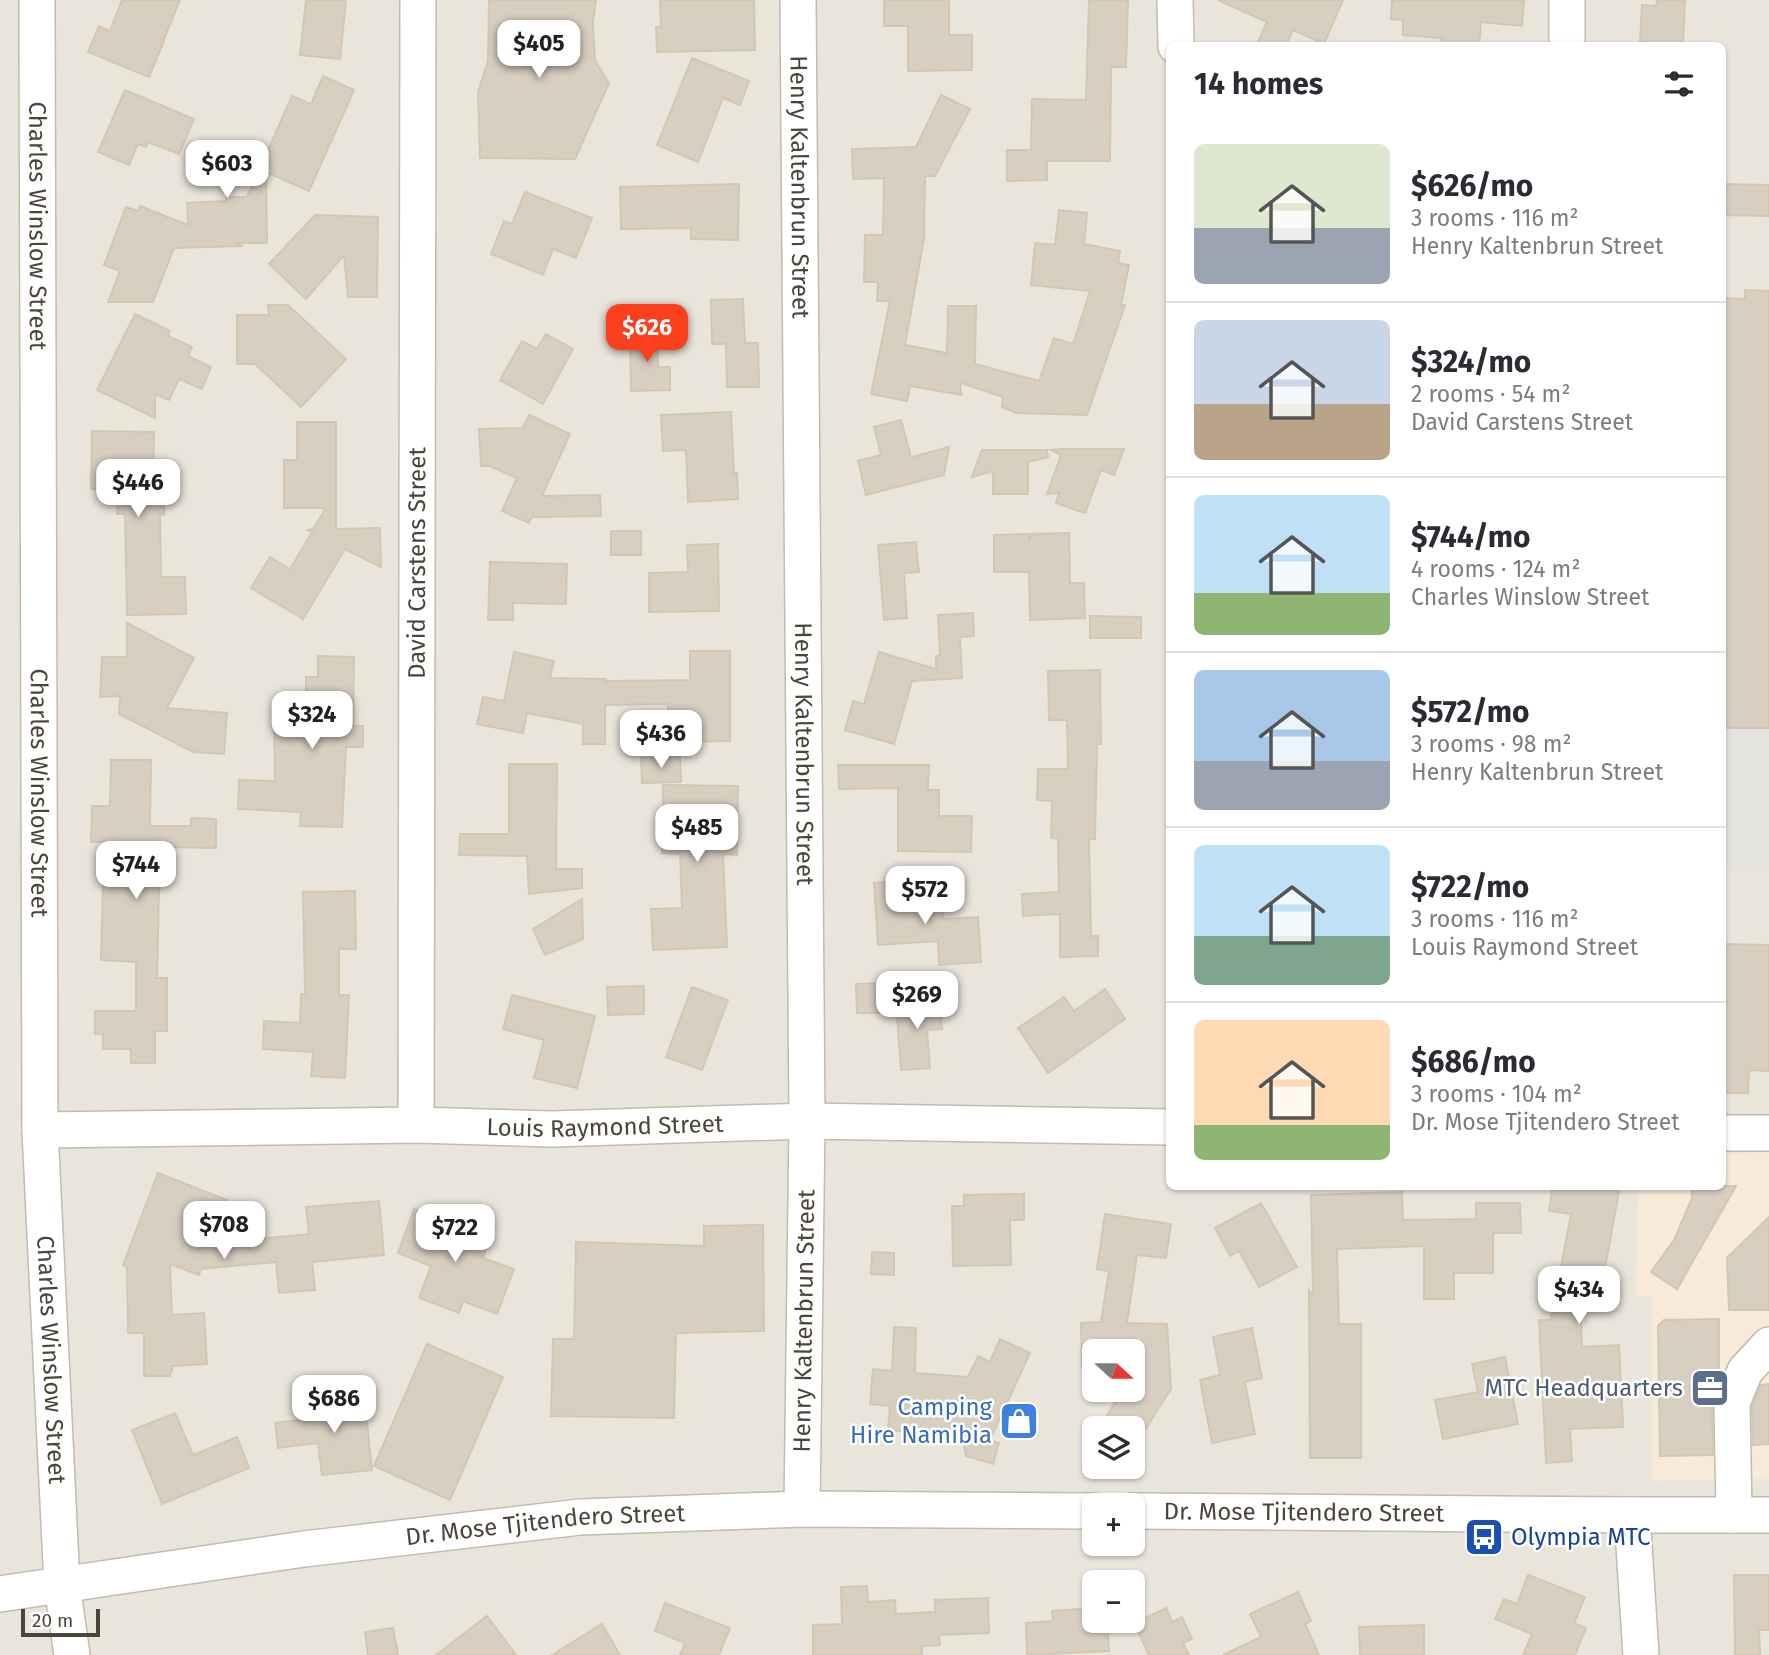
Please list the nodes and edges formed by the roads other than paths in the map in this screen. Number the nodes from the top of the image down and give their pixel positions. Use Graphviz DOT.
graph roads {
  1 [pos="37,0"];
  2 [pos="418,0"];
  3 [pos="798,0"];
  4 [pos="1175,0"];
  5 [pos="1567,0"];
  6 [pos="1175,42"];
  7 [pos="1567,42"];
  8 [pos="807,1121"];
  9 [pos="416,1125"];
  10 [pos="1166,1127"];
  11 [pos="40,1130"];
  12 [pos="1726,1133"];
  13 [pos="1769,1133"];
  14 [pos="1769,1345"];
  15 [pos="802,1509"];
  16 [pos="1082,1511"];
  17 [pos="1145,1511"];
  18 [pos="1632,1515"];
  19 [pos="1734,1515"];
  20 [pos="1769,1515"];
  21 [pos="62,1585"];
  22 [pos="0,1594"];
  23 [pos="72,1655"];
  24 [pos="1641,1655"];
  1 -- 11 [label="street, Charles Winslow Street"];
  2 -- 9 [label="street, David Carstens Street"];
  3 -- 8 [label="street, Henry Kaltenbrun Street"];
  4 -- 6 [label="street"];
  5 -- 7 [label="street"];
  8 -- 9 [label="street, Louis Raymond Street"];
  8 -- 10 [label="street, Louis Raymond Street"];
  8 -- 15 [label="street, Henry Kaltenbrun Street"];
  9 -- 11 [label="street, Louis Raymond Street"];
  11 -- 21 [label="street, Charles Winslow Street"];
  12 -- 13 [label="street"];
  14 -- 19 [label="street"];
  15 -- 16 [label="street, Dr. Mose Tjitendero Street"];
  15 -- 21 [label="street, Dr. Mose Tjitendero Street"];
  17 -- 18 [label="street, Dr. Mose Tjitendero Street"];
  18 -- 19 [label="street, Dr. Mose Tjitendero Street"];
  18 -- 24 [label="street"];
  19 -- 20 [label="street, Dr. Mose Tjitendero Street"];
  21 -- 22 [label="street, Dr. Mose Tjitendero Street"];
  21 -- 23 [label="street, Charles Winslow Street"];
}
